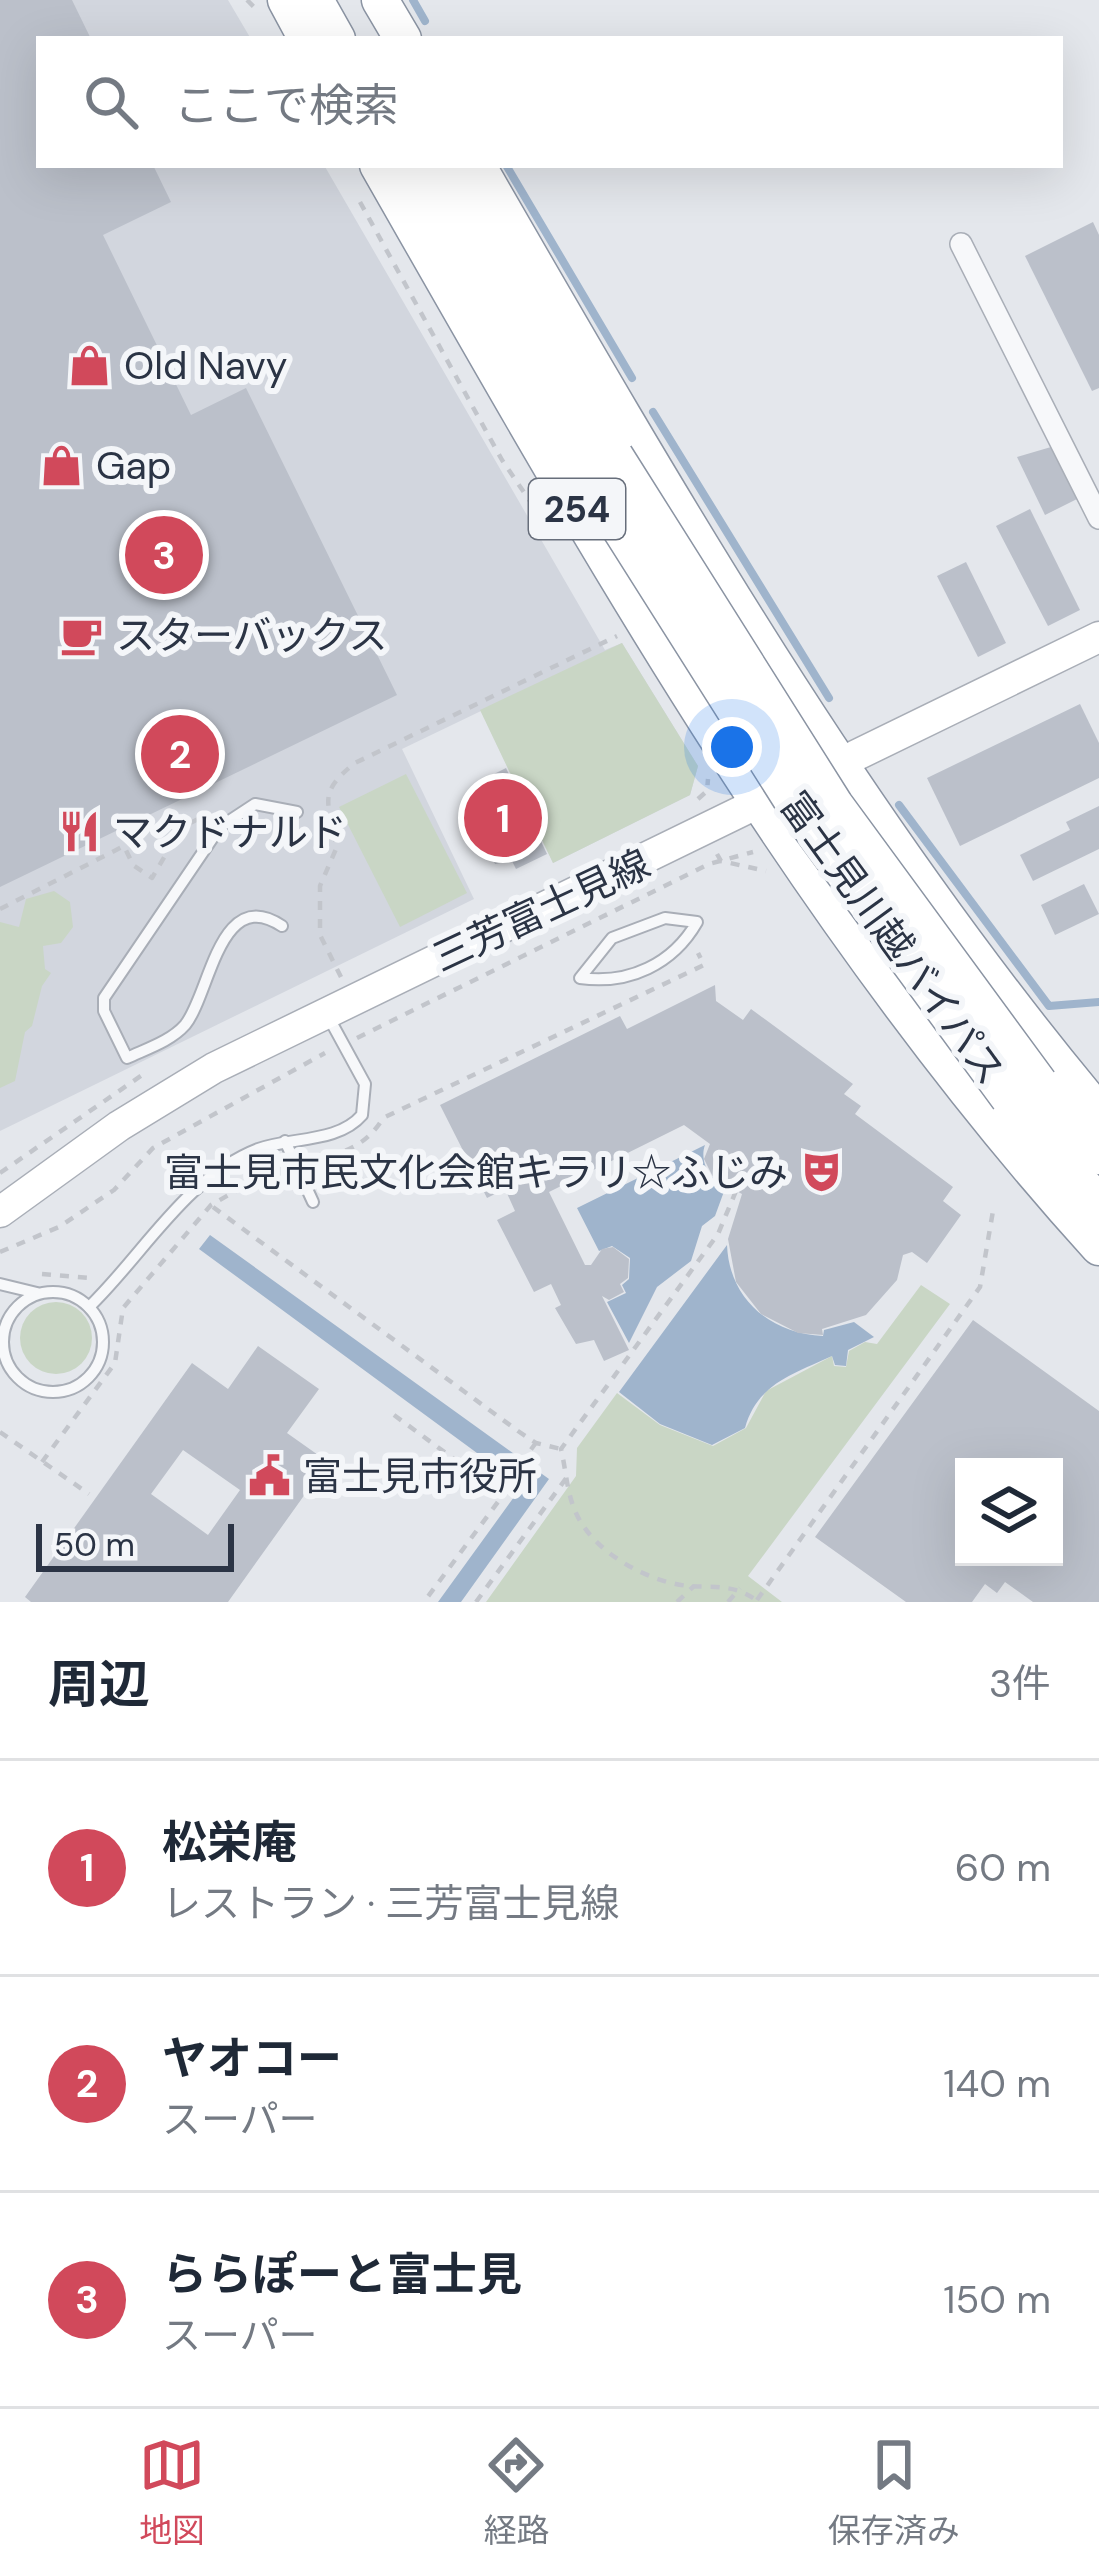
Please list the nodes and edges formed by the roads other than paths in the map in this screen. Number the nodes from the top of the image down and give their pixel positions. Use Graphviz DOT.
graph roads {
  1 [pos="286,0"];
  2 [pos="315,0"];
  3 [pos="354,0"];
  4 [pos="380,0"];
  5 [pos="306,36"];
  6 [pos="335,36"];
  7 [pos="374,36"];
  8 [pos="402,36"];
  9 [pos="380,168"];
  10 [pos="411,168"];
  11 [pos="450,168"];
  12 [pos="479,168"];
  13 [pos="961,244"];
  14 [pos="600,465"];
  15 [pos="1099,518"];
  16 [pos="1099,637"];
  17 [pos="840,766"];
  18 [pos="762,805"];
  19 [pos="297,812"];
  20 [pos="282,926"];
  21 [pos="580,978"];
  22 [pos="325,1012"];
  23 [pos="1024,1090"];
  24 [pos="1099,1113"];
  25 [pos="285,1141"];
  26 [pos="1099,1156"];
  27 [pos="313,1202"];
  28 [pos="1099,1204"];
  29 [pos="0,1212"];
  30 [pos="1099,1247"];
  31 [pos="0,1284"];
  32 [pos="39,1293"];
  33 [pos="89,1306"];
  34 [pos="1,1338"];
  1 -- 5 [label="highway"];
  2 -- 6 [label="highway"];
  3 -- 7 [label="highway"];
  4 -- 8 [label="highway"];
  9 -- 18 [label="highway, 254"];
  10 -- 14 [label="highway, 富士見川越バイパス / 254"];
  11 -- 14 [label="highway, 富士見川越バイパス / 254"];
  12 -- 17 [label="highway, 254"];
  13 -- 15 [label="street"];
  14 -- 23 [label="highway, 富士見川越バイパス / 254, bridge"];
  16 -- 17 [label="main road, 三芳富士見線"];
  17 -- 18 [label="main road, 三芳富士見線"];
  17 -- 24 [label="highway, 254"];
  18 -- 22 [label="main road, 三芳富士見線"];
  18 -- 30 [label="highway, 254"];
  19 -- 20 [label="lane"];
  21 -- 21 [label="lane"];
  22 -- 25 [label="lane"];
  22 -- 29 [label="main road, 三芳富士見線"];
  23 -- 26 [label="highway, 富士見川越バイパス / 254"];
  23 -- 28 [label="highway, 富士見川越バイパス / 254"];
  25 -- 27 [label="lane"];
  25 -- 33 [label="lane"];
  31 -- 32 [label="lane"];
  32 -- 33 [label="lane"];
  32 -- 34 [label="lane"];
  33 -- 34 [label="lane"];
}
